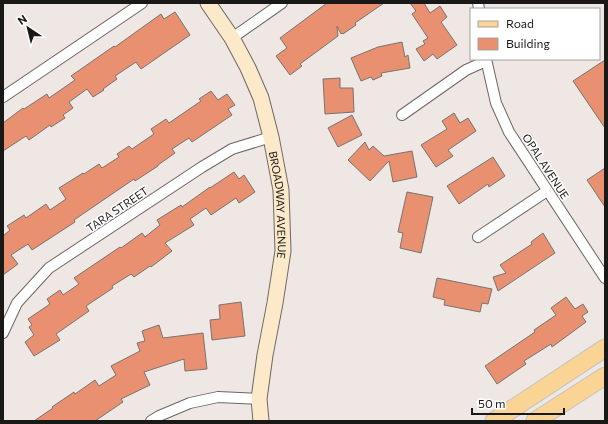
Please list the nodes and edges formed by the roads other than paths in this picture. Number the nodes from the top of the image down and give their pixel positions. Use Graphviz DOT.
graph roads {
  1 [pos="142,3"];
  2 [pos="208,3"];
  3 [pos="282,3"];
  4 [pos="232,38"];
  5 [pos="486,60"];
  6 [pos="3,97"];
  7 [pos="402,115"];
  8 [pos="271,136"];
  9 [pos="548,191"];
  10 [pos="478,237"];
  11 [pos="605,278"];
  12 [pos="3,333"];
  13 [pos="605,348"];
  14 [pos="605,376"];
  15 [pos="259,399"];
  16 [pos="151,421"];
  17 [pos="260,421"];
  18 [pos="494,421"];
  19 [pos="535,421"];
  1 -- 6 [label="street"];
  2 -- 4 [label="street, BROADWAY AVENUE"];
  3 -- 4 [label="street"];
  4 -- 8 [label="street, BROADWAY AVENUE"];
  5 -- 7 [label="street"];
  5 -- 9 [label="street, OPAL AVENUE"];
  8 -- 12 [label="street, TARA STREET"];
  8 -- 15 [label="street, BROADWAY AVENUE"];
  9 -- 10 [label="street"];
  9 -- 11 [label="street, OPAL AVENUE"];
  13 -- 18 [label="main road"];
  14 -- 19 [label="main road"];
  15 -- 16 [label="street"];
  15 -- 17 [label="street, BROADWAY AVENUE"];
}
